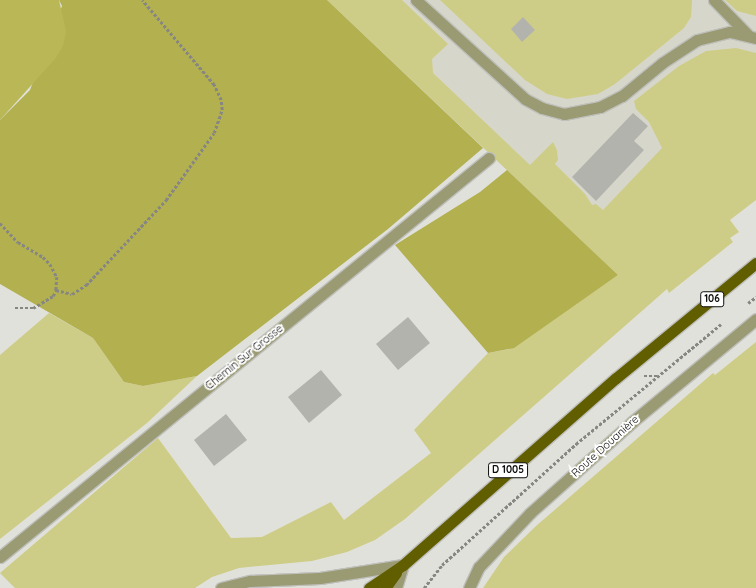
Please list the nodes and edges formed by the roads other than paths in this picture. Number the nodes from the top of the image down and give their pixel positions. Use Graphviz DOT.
graph roads {
  1 [pos="416,0"];
  2 [pos="714,0"];
  3 [pos="752,38"];
  4 [pos="489,158"];
  5 [pos="756,263"];
  6 [pos="756,318"];
  7 [pos="668,335"];
  8 [pos="0,557"];
  9 [pos="403,565"];
  10 [pos="221,588"];
  11 [pos="369,588"];
  12 [pos="385,588"];
  13 [pos="396,588"];
  14 [pos="469,588"];
  1 -- 3 [label="street"];
  2 -- 3 [label="street"];
  4 -- 8 [label="street, Chemin Sur Grosse"];
  5 -- 7 [label="main road, 106"];
  6 -- 14 [label="street, Route Douanière"];
  7 -- 9 [label="main road, D 1005"];
  9 -- 10 [label="street"];
  9 -- 11 [label="main road, D 1005"];
  9 -- 12 [label="main road, D 1005"];
  9 -- 13 [label="street"];
}
